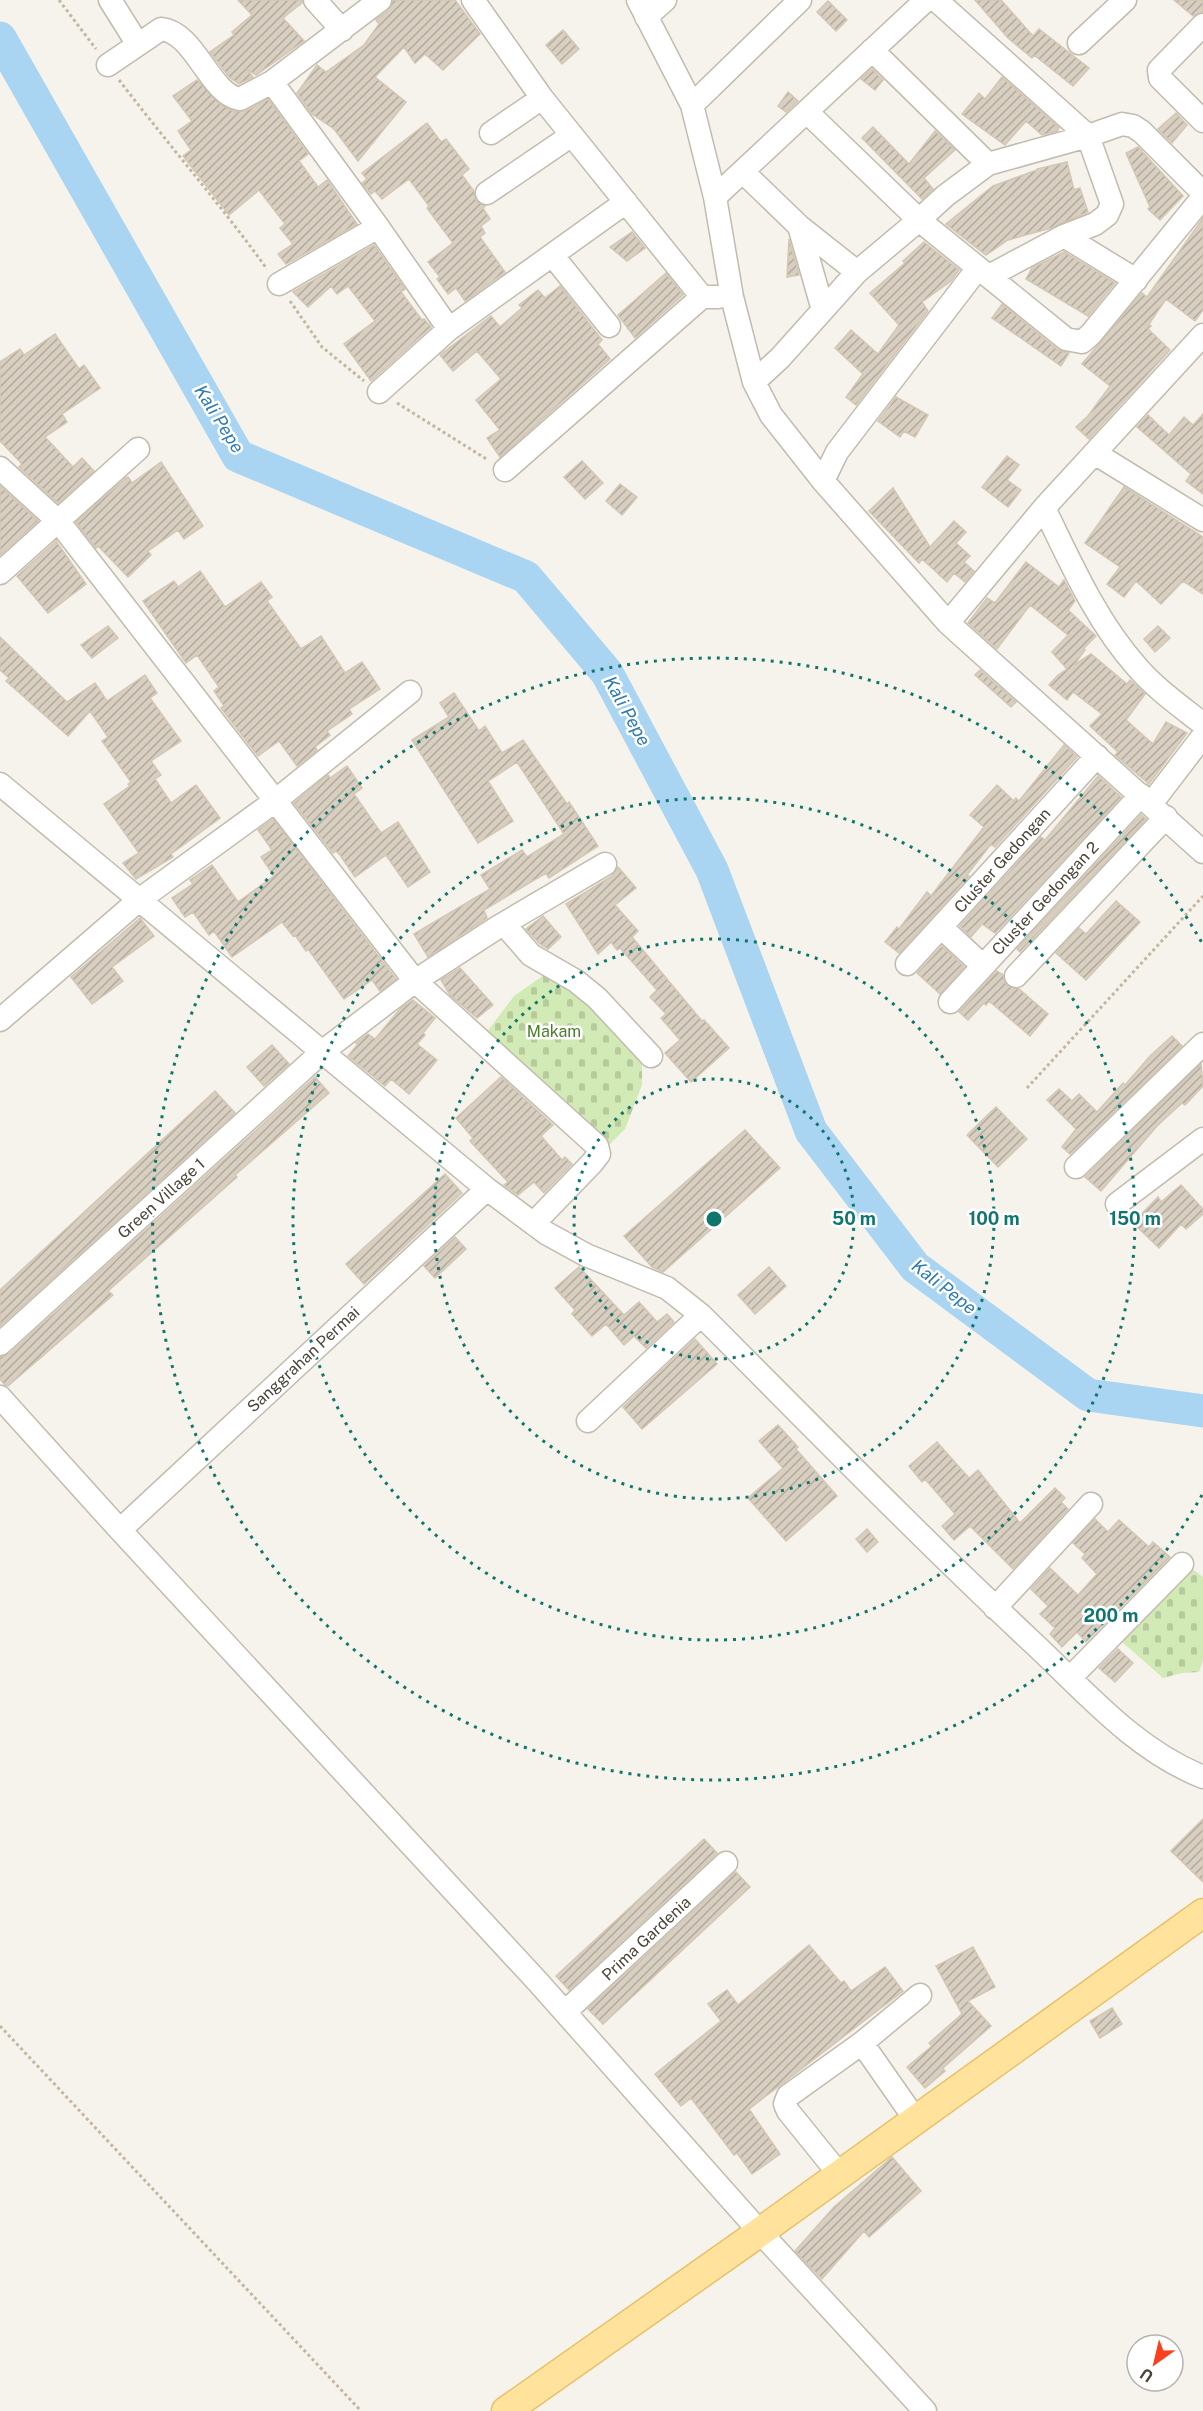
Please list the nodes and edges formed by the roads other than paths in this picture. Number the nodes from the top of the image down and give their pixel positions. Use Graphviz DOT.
graph roads {
  1 [pos="110,0"];
  2 [pos="315,0"];
  3 [pos="380,0"];
  4 [pos="473,0"];
  5 [pos="665,0"];
  6 [pos="800,0"];
  7 [pos="926,0"];
  8 [pos="936,0"];
  9 [pos="1125,0"];
  10 [pos="642,8"];
  11 [pos="1203,25"];
  12 [pos="342,30"];
  13 [pos="137,43"];
  14 [pos="1079,43"];
  15 [pos="872,50"];
  16 [pos="108,65"];
  17 [pos="272,82"];
  18 [pos="542,98"];
  19 [pos="692,105"];
  20 [pos="807,112"];
  21 [pos="1202,118"];
  22 [pos="491,133"];
  23 [pos="572,135"];
  24 [pos="1088,136"];
  25 [pos="988,164"];
  26 [pos="743,172"];
  27 [pos="487,193"];
  28 [pos="1203,195"];
  29 [pos="715,197"];
  30 [pos="626,202"];
  31 [pos="919,220"];
  32 [pos="378,226"];
  33 [pos="799,226"];
  34 [pos="1064,236"];
  35 [pos="553,256"];
  36 [pos="857,272"];
  37 [pos="983,272"];
  38 [pos="1136,280"];
  39 [pos="279,284"];
  40 [pos="702,297"];
  41 [pos="732,297"];
  42 [pos="823,310"];
  43 [pos="609,326"];
  44 [pos="449,329"];
  45 [pos="1203,335"];
  46 [pos="754,382"];
  47 [pos="379,392"];
  48 [pos="138,449"];
  49 [pos="1096,454"];
  50 [pos="0,468"];
  51 [pos="505,470"];
  52 [pos="823,480"];
  53 [pos="1044,508"];
  54 [pos="1203,520"];
  55 [pos="59,522"];
  56 [pos="0,573"];
  57 [pos="948,623"];
  58 [pos="410,692"];
  59 [pos="1203,724"];
  60 [pos="1203,736"];
  61 [pos="1097,756"];
  62 [pos="0,784"];
  63 [pos="275,801"];
  64 [pos="1152,805"];
  65 [pos="1203,852"];
  66 [pos="605,864"];
  67 [pos="139,900"];
  68 [pos="504,924"];
  69 [pos="941,927"];
  70 [pos="907,964"];
  71 [pos="983,966"];
  72 [pos="1016,976"];
  73 [pos="415,981"];
  74 [pos="950,1002"];
  75 [pos="0,1020"];
  76 [pos="1203,1044"];
  77 [pos="322,1052"];
  78 [pos="651,1056"];
  79 [pos="1203,1140"];
  80 [pos="1076,1167"];
  81 [pos="487,1189"];
  82 [pos="1117,1204"];
  83 [pos="534,1223"];
  84 [pos="701,1315"];
  85 [pos="0,1344"];
  86 [pos="0,1397"];
  87 [pos="588,1422"];
  88 [pos="1091,1504"];
  89 [pos="120,1530"];
  90 [pos="1182,1564"];
  91 [pos="995,1608"];
  92 [pos="1070,1678"];
  93 [pos="1203,1777"];
  94 [pos="726,1863"];
  95 [pos="1203,1912"];
  96 [pos="921,1995"];
  97 [pos="566,2012"];
  98 [pos="862,2043"];
  99 [pos="915,2119"];
  100 [pos="839,2174"];
  101 [pos="760,2232"];
  102 [pos="506,2411"];
  103 [pos="925,2411"];
  1 -- 13 [label="street"];
  2 -- 12 [label="street"];
  3 -- 12 [label="street"];
  4 -- 18 [label="street"];
  5 -- 10 [label="street"];
  6 -- 19 [label="street"];
  7 -- 15 [label="street"];
  8 -- 24 [label="street"];
  9 -- 14 [label="street"];
  10 -- 19 [label="street"];
  11 -- 21 [label="street"];
  12 -- 17 [label="street"];
  13 -- 16 [label="street"];
  13 -- 17 [label="street"];
  15 -- 20 [label="street"];
  15 -- 25 [label="street"];
  17 -- 32 [label="street"];
  18 -- 22 [label="street"];
  18 -- 23 [label="street"];
  19 -- 29 [label="street"];
  20 -- 26 [label="street"];
  20 -- 31 [label="street"];
  23 -- 27 [label="street"];
  23 -- 30 [label="street"];
  24 -- 25 [label="street"];
  24 -- 28 [label="street"];
  24 -- 34 [label="street"];
  25 -- 31 [label="street"];
  26 -- 29 [label="street"];
  26 -- 33 [label="street"];
  28 -- 38 [label="street"];
  29 -- 41 [label="street"];
  30 -- 35 [label="street"];
  30 -- 40 [label="street"];
  31 -- 36 [label="street"];
  31 -- 37 [label="street"];
  32 -- 39 [label="street"];
  32 -- 44 [label="street"];
  33 -- 36 [label="street"];
  33 -- 42 [label="street"];
  34 -- 37 [label="street"];
  34 -- 38 [label="street"];
  35 -- 43 [label="street"];
  35 -- 44 [label="street"];
  36 -- 42 [label="street"];
  37 -- 38 [label="street"];
  37 -- 52 [label="street"];
  40 -- 41 [label="street"];
  40 -- 51 [label="street"];
  41 -- 46 [label="street"];
  42 -- 46 [label="street"];
  44 -- 47 [label="street"];
  45 -- 49 [label="street"];
  46 -- 52 [label="street"];
  48 -- 55 [label="street"];
  49 -- 53 [label="street"];
  49 -- 54 [label="street"];
  50 -- 55 [label="street"];
  52 -- 57 [label="street"];
  53 -- 57 [label="street"];
  53 -- 59 [label="street"];
  55 -- 56 [label="street"];
  55 -- 63 [label="street"];
  57 -- 61 [label="street"];
  58 -- 63 [label="street"];
  60 -- 64 [label="street"];
  61 -- 64 [label="street"];
  61 -- 69 [label="street, Cluster Gedongan"];
  62 -- 67 [label="street"];
  63 -- 67 [label="street"];
  63 -- 73 [label="street"];
  64 -- 65 [label="street"];
  64 -- 71 [label="street, Cluster Gedongan 2"];
  64 -- 72 [label="street"];
  66 -- 68 [label="street, Green Village 1"];
  67 -- 75 [label="street"];
  67 -- 77 [label="street"];
  68 -- 73 [label="street, Green Village 1"];
  68 -- 78 [label="street"];
  69 -- 70 [label="street, Cluster Gedongan"];
  69 -- 71 [label="street"];
  71 -- 74 [label="street, Cluster Gedongan 2"];
  73 -- 77 [label="street, Green Village 1"];
  73 -- 83 [label="street"];
  76 -- 80 [label="street"];
  77 -- 81 [label="street"];
  77 -- 85 [label="street, Green Village 1"];
  79 -- 82 [label="street"];
  81 -- 83 [label="street"];
  81 -- 89 [label="street, Sanggrahan Permai"];
  83 -- 84 [label="street"];
  84 -- 87 [label="street"];
  84 -- 91 [label="street"];
  86 -- 89 [label="street"];
  88 -- 91 [label="street"];
  89 -- 97 [label="street"];
  90 -- 92 [label="street"];
  91 -- 92 [label="street"];
  92 -- 93 [label="street"];
  94 -- 97 [label="street, Prima Gardenia"];
  95 -- 99 [label="main road"];
  96 -- 98 [label="street"];
  97 -- 101 [label="street"];
  98 -- 99 [label="street"];
  98 -- 100 [label="street"];
  99 -- 100 [label="main road"];
  100 -- 101 [label="main road"];
  101 -- 102 [label="main road"];
  101 -- 103 [label="street"];
}
